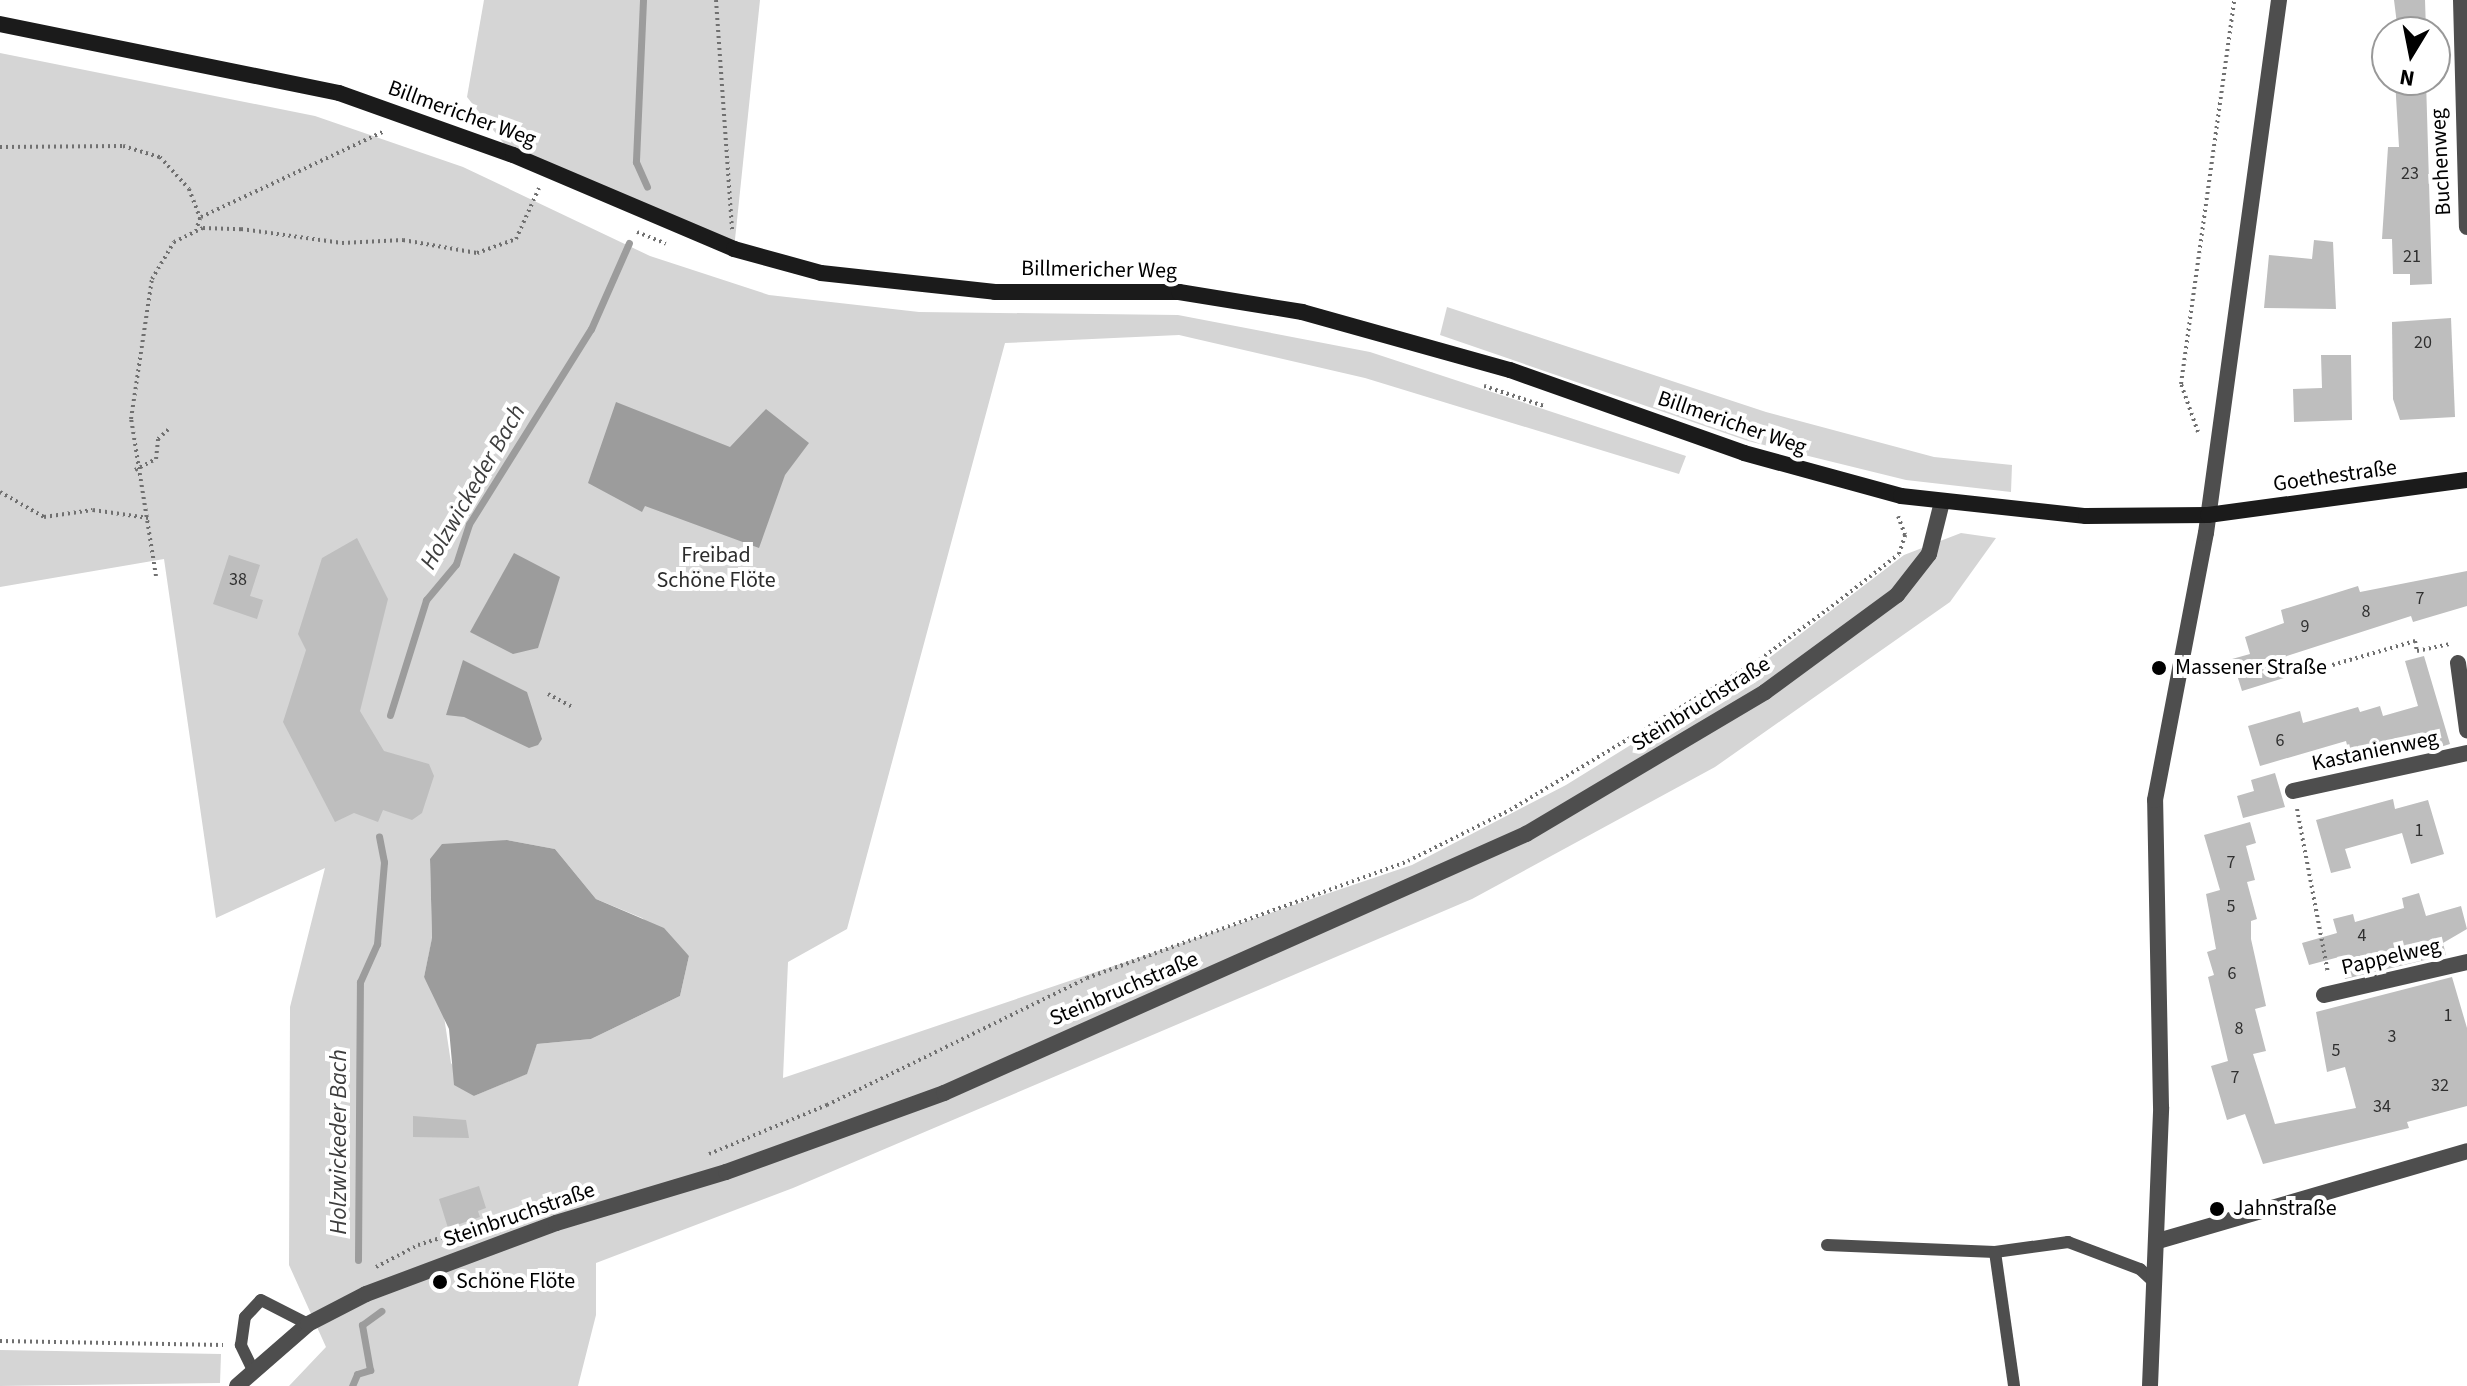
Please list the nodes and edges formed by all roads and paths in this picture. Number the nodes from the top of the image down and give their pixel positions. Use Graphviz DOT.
graph roads {
  1 [pos="716,0"];
  2 [pos="2234,0"];
  3 [pos="2279,0"];
  4 [pos="2461,0"];
  5 [pos="0,24"];
  6 [pos="374,125"];
  7 [pos="387,130"];
  8 [pos="401,135"];
  9 [pos="0,147"];
  10 [pos="526,181"];
  11 [pos="540,186"];
  12 [pos="552,192"];
  13 [pos="200,218"];
  14 [pos="2467,227"];
  15 [pos="630,229"];
  16 [pos="196,230"];
  17 [pos="669,245"];
  18 [pos="734,249"];
  19 [pos="1479,384"];
  20 [pos="1555,409"];
  21 [pos="170,428"];
  22 [pos="2199,447"];
  23 [pos="135,470"];
  24 [pos="2467,480"];
  25 [pos="0,492"];
  26 [pos="1942,502"];
  27 [pos="1890,513"];
  28 [pos="2208,515"];
  29 [pos="149,518"];
  30 [pos="156,576"];
  31 [pos="2455,643"];
  32 [pos="2458,663"];
  33 [pos="2298,675"];
  34 [pos="548,694"];
  35 [pos="572,707"];
  36 [pos="2467,730"];
  37 [pos="2467,753"];
  38 [pos="2293,791"];
  39 [pos="2467,962"];
  40 [pos="2324,995"];
  41 [pos="2467,1151"];
  42 [pos="704,1156"];
  43 [pos="524,1211"];
  44 [pos="2158,1241"];
  45 [pos="1827,1245"];
  46 [pos="1995,1252"];
  47 [pos="368,1271"];
  48 [pos="2156,1284"];
  49 [pos="308,1324"];
  50 [pos="0,1341"];
  51 [pos="241,1345"];
  52 [pos="253,1370"];
  53 [pos="237,1386"];
  54 [pos="2014,1386"];
  55 [pos="2150,1386"];
  1 -- 18 [label="path"];
  2 -- 22 [label="path"];
  3 -- 28 [label="street"];
  4 -- 14 [label="street, Buchenweg"];
  5 -- 18 [label="main road, Billmericher Weg"];
  6 -- 7 [label="path"];
  7 -- 8 [label="path"];
  7 -- 13 [label="path"];
  9 -- 13 [label="path"];
  10 -- 11 [label="path"];
  11 -- 12 [label="path"];
  11 -- 16 [label="path"];
  13 -- 16 [label="path"];
  15 -- 17 [label="path"];
  16 -- 23 [label="path"];
  18 -- 26 [label="main road, Billmericher Weg"];
  19 -- 20 [label="path"];
  21 -- 23 [label="path"];
  23 -- 29 [label="path"];
  24 -- 28 [label="main road, Goethestraße"];
  25 -- 29 [label="path"];
  26 -- 28 [label="main road, Billmericher Weg"];
  26 -- 49 [label="street, Steinbruchstraße"];
  27 -- 42 [label="path"];
  28 -- 44 [label="street"];
  29 -- 30 [label="path"];
  31 -- 33 [label="path"];
  32 -- 36 [label="street"];
  34 -- 35 [label="path"];
  37 -- 38 [label="street, Kastanienweg"];
  38 -- 40 [label="path"];
  39 -- 40 [label="street, Pappelweg"];
  41 -- 44 [label="street"];
  43 -- 47 [label="path"];
  44 -- 48 [label="street"];
  45 -- 46 [label="lane"];
  46 -- 48 [label="lane"];
  46 -- 54 [label="lane"];
  48 -- 55 [label="street"];
  49 -- 51 [label="lane"];
  49 -- 52 [label="street, Steinbruchstraße"];
  50 -- 51 [label="path"];
  51 -- 52 [label="lane"];
  52 -- 53 [label="street, Steinbruchstraße"];
}
